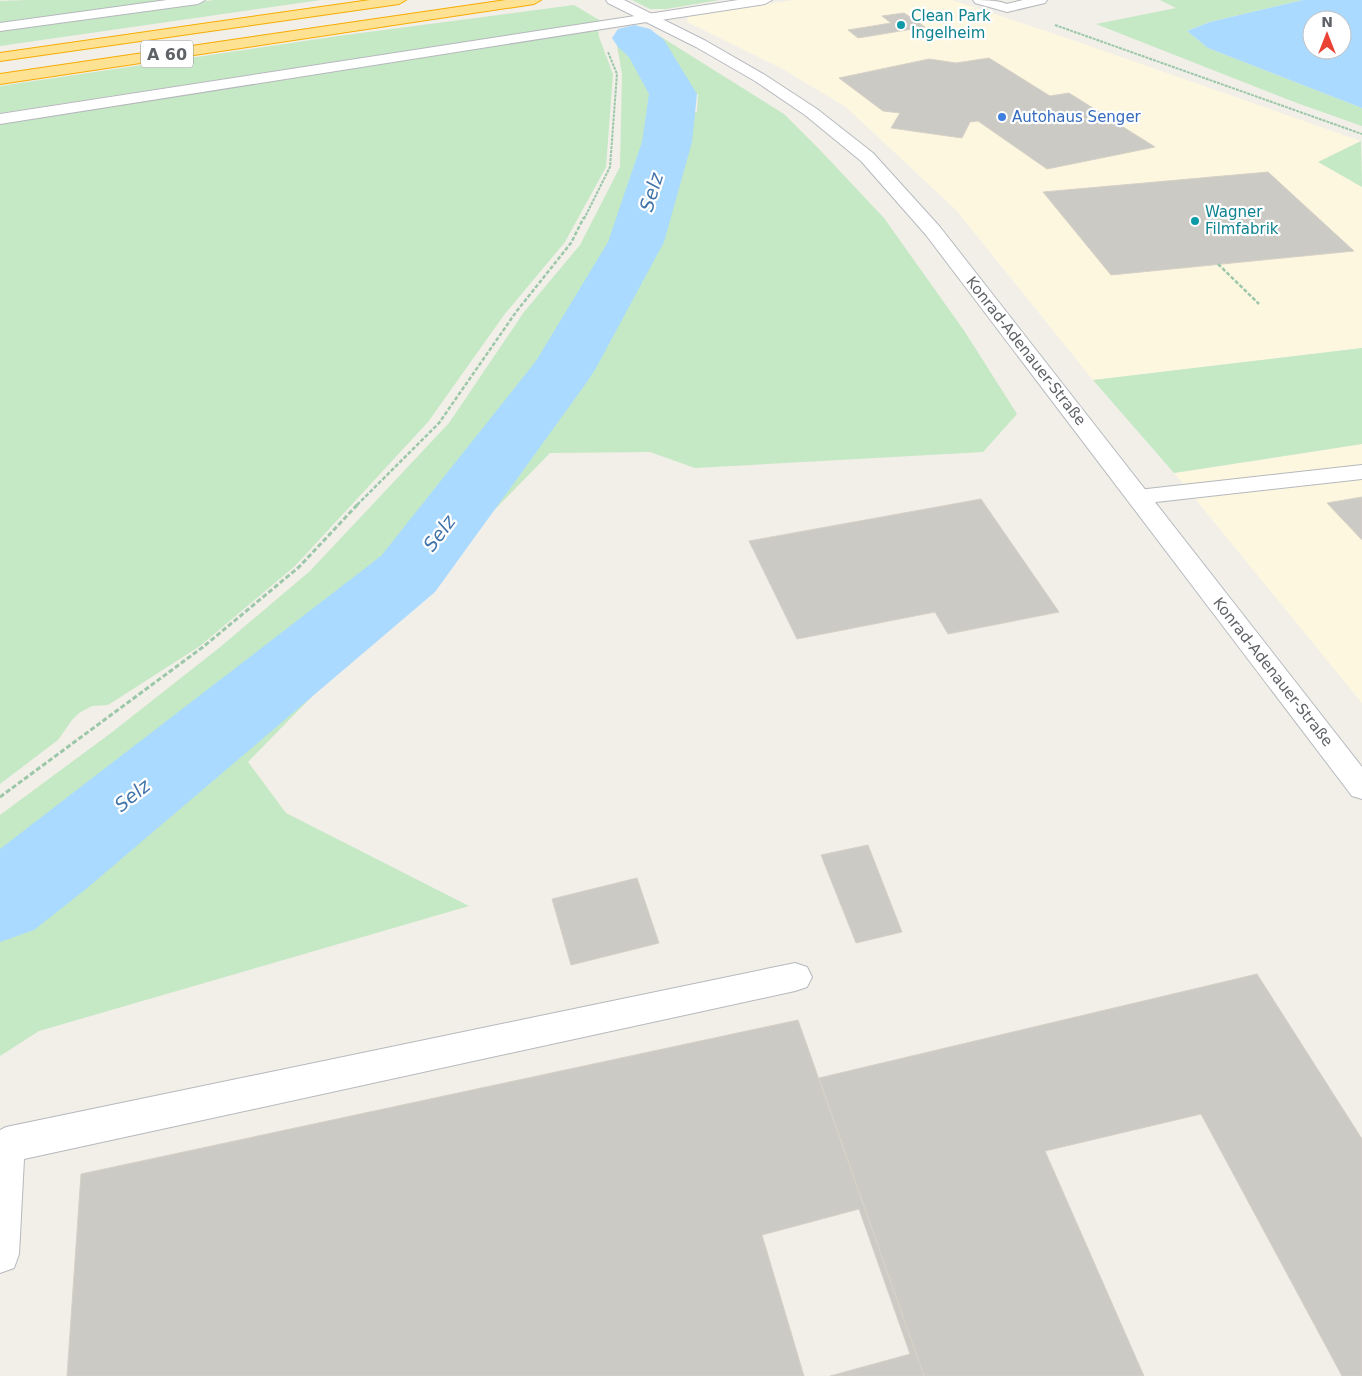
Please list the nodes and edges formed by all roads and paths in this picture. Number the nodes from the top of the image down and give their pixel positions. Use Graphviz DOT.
graph roads {
  1 [pos="198,0"];
  2 [pos="399,0"];
  3 [pos="534,0"];
  4 [pos="613,0"];
  5 [pos="765,0"];
  6 [pos="980,0"];
  7 [pos="1040,0"];
  8 [pos="1007,8"];
  9 [pos="648,18"];
  10 [pos="600,25"];
  11 [pos="0,27"];
  12 [pos="0,57"];
  13 [pos="0,79"];
  14 [pos="0,118"];
  15 [pos="1362,134"];
  16 [pos="1218,264"];
  17 [pos="1259,304"];
  18 [pos="1362,472"];
  19 [pos="1138,497"];
  20 [pos="1362,788"];
  21 [pos="0,798"];
  22 [pos="795,977"];
  23 [pos="0,1254"];
  1 -- 11 [label="main road"];
  2 -- 12 [label="highway, A 60"];
  3 -- 13 [label="highway, A 60"];
  4 -- 9 [label="main road, Konrad-Adenauer-Straße"];
  5 -- 9 [label="main road"];
  6 -- 8 [label="main road"];
  7 -- 8 [label="main road"];
  8 -- 15 [label="path"];
  9 -- 10 [label="main road"];
  9 -- 19 [label="main road, Konrad-Adenauer-Straße"];
  10 -- 14 [label="main road"];
  10 -- 21 [label="path"];
  16 -- 17 [label="path"];
  18 -- 19 [label="main road"];
  19 -- 20 [label="main road, Konrad-Adenauer-Straße"];
  22 -- 23 [label="main road"];
}
